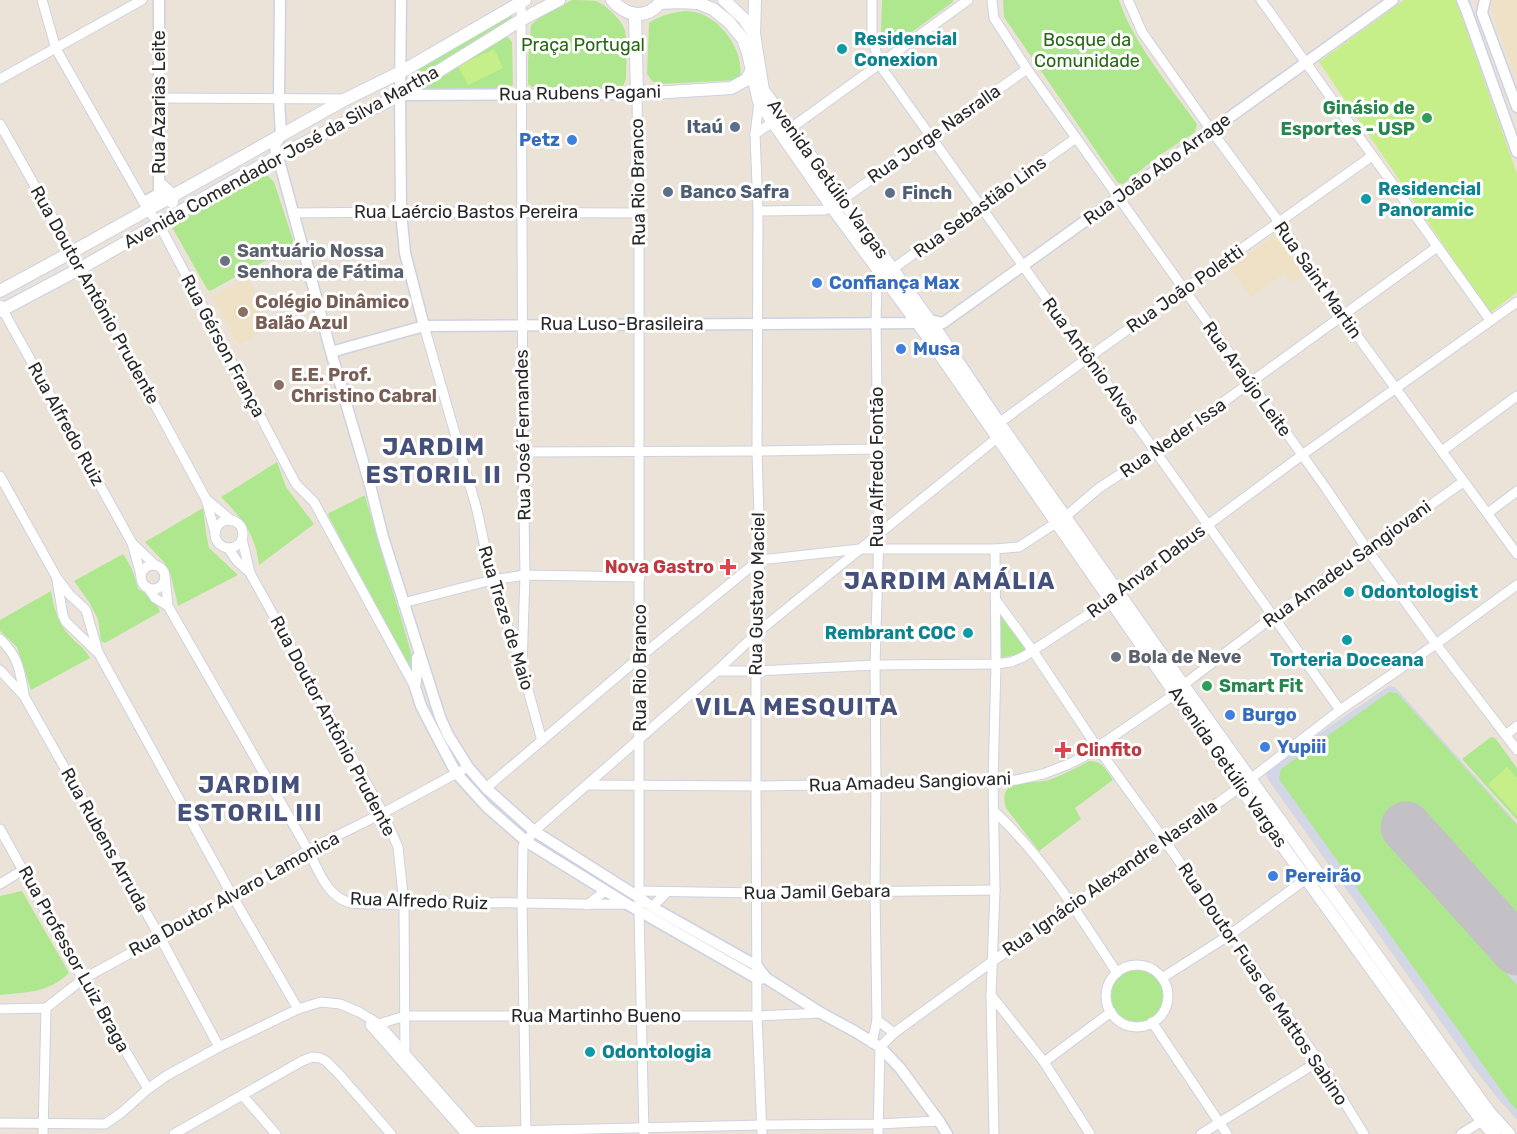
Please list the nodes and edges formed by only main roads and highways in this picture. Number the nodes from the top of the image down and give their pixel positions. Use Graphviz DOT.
graph roads {
  1 [pos="559,0"];
  2 [pos="612,0"];
  3 [pos="724,0"];
  4 [pos="754,0"];
  5 [pos="522,1"];
  6 [pos="661,2"];
  7 [pos="635,14"];
  8 [pos="754,34"];
  9 [pos="752,70"];
  10 [pos="761,96"];
  11 [pos="281,136"];
  12 [pos="289,151"];
  13 [pos="185,188"];
  14 [pos="172,196"];
  15 [pos="194,202"];
  16 [pos="164,221"];
  17 [pos="888,273"];
  18 [pos="0,291"];
  19 [pos="1,308"];
  20 [pos="931,327"];
  21 [pos="1060,520"];
  22 [pos="1486,1117"];
  23 [pos="1494,1134"];
  24 [pos="1509,1134"];
  1 -- 12 [label="main road, Avenida Comendador José da Silva Martha"];
  2 -- 7 [label="main road"];
  3 -- 8 [label="main road"];
  4 -- 8 [label="main road, Rua Gustavo Maciel"];
  5 -- 11 [label="main road, Avenida Comendador José da Silva Martha"];
  6 -- 7 [label="main road"];
  6 -- 9 [label="main road"];
  7 -- 9 [label="main road, Rua Rubens Pagani"];
  8 -- 10 [label="main road, Rua Gustavo Maciel"];
  9 -- 10 [label="main road"];
  10 -- 17 [label="main road, Avenida Getúlio Vargas"];
  10 -- 17 [label="main road, Avenida Getúlio Vargas"];
  11 -- 12 [label="main road"];
  11 -- 13 [label="main road, Avenida Comendador José da Silva Martha"];
  12 -- 15 [label="main road, Avenida Comendador José da Silva Martha"];
  13 -- 14 [label="main road, Avenida Comendador José da Silva Martha"];
  13 -- 15 [label="main road"];
  14 -- 16 [label="main road"];
  14 -- 18 [label="main road, Avenida Comendador José da Silva Martha"];
  15 -- 16 [label="main road, Avenida Comendador José da Silva Martha"];
  16 -- 19 [label="main road, Avenida Comendador José da Silva Martha"];
  17 -- 20 [label="main road, Avenida Getúlio Vargas"];
  20 -- 21 [label="main road, Avenida Getúlio Vargas"];
  20 -- 21 [label="main road, Avenida Getúlio Vargas"];
  21 -- 22 [label="main road, Avenida Getúlio Vargas"];
  22 -- 23 [label="main road, Avenida Getúlio Vargas"];
  22 -- 24 [label="main road, Avenida Getúlio Vargas"];
}
